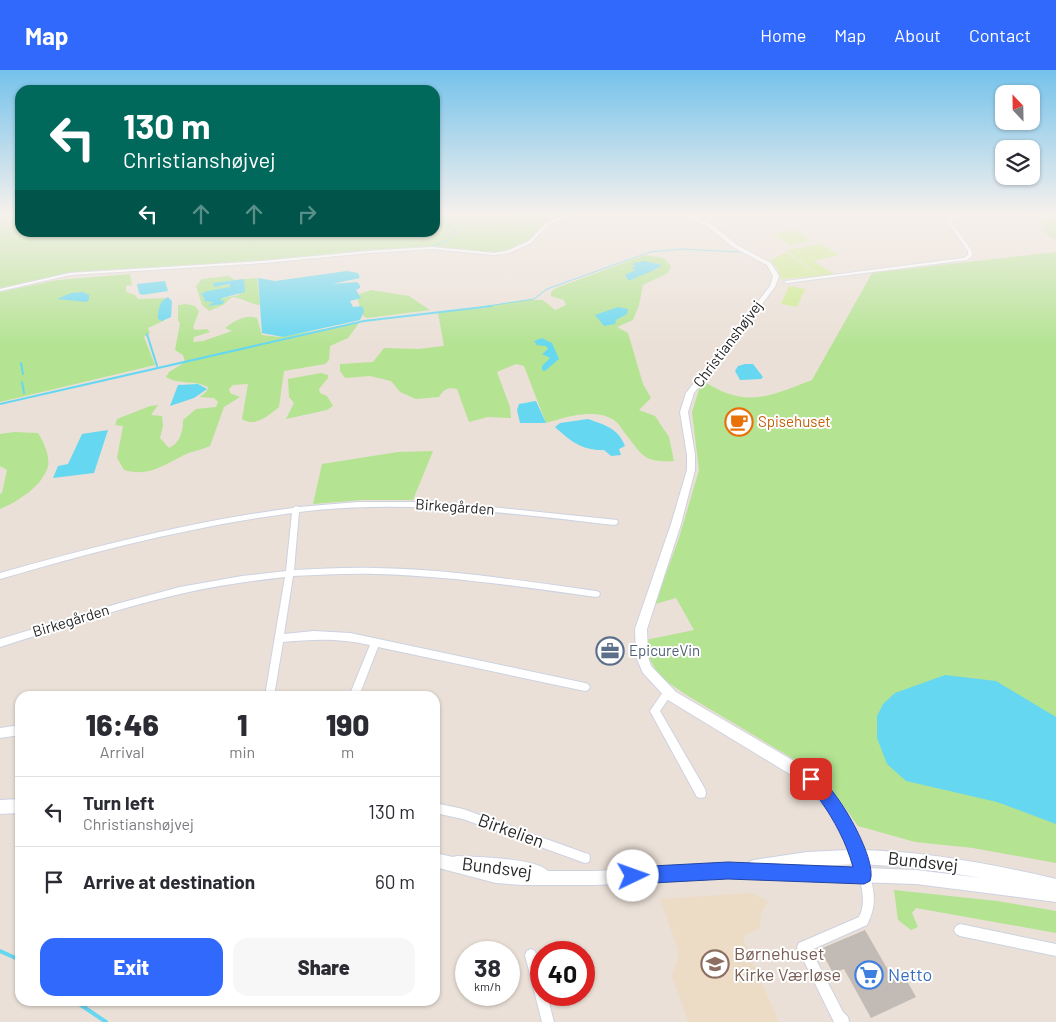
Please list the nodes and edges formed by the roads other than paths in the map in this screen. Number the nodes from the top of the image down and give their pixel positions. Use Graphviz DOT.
graph roads {
  1 [pos="314,257"];
  2 [pos="757,257"];
  3 [pos="968,257"];
  4 [pos="786,282"];
  5 [pos="0,290"];
  6 [pos="296,509"];
  7 [pos="614,522"];
  8 [pos="290,574"];
  9 [pos="0,576"];
  10 [pos="596,594"];
  11 [pos="281,638"];
  12 [pos="376,642"];
  13 [pos="0,643"];
  14 [pos="585,687"];
  15 [pos="270,691"];
  16 [pos="356,691"];
  17 [pos="668,692"];
  18 [pos="15,731"];
  19 [pos="0,733"];
  20 [pos="701,793"];
  21 [pos="15,806"];
  22 [pos="0,808"];
  23 [pos="440,809"];
  24 [pos="859,857"];
  25 [pos="585,858"];
  26 [pos="440,861"];
  27 [pos="728,871"];
  28 [pos="864,876"];
  29 [pos="1056,887"];
  30 [pos="1056,894"];
  31 [pos="960,930"];
  32 [pos="1056,950"];
  33 [pos="544,1006"];
  34 [pos="548,1022"];
  35 [pos="843,1022"];
  1 -- 5 [label="street"];
  2 -- 17 [label="street, Christianshøjvej"];
  3 -- 4 [label="street"];
  6 -- 7 [label="street, Birkegården"];
  6 -- 8 [label="street"];
  6 -- 9 [label="street, Birkegården"];
  8 -- 10 [label="street, Birkegården"];
  8 -- 11 [label="street"];
  8 -- 13 [label="street, Birkegården"];
  11 -- 12 [label="street"];
  11 -- 15 [label="street"];
  12 -- 14 [label="street"];
  12 -- 16 [label="street"];
  17 -- 20 [label="street"];
  17 -- 24 [label="street, Christianshøjvej"];
  18 -- 19 [label="street"];
  21 -- 22 [label="street"];
  23 -- 25 [label="street, Birkelien"];
  24 -- 27 [label="street, Bundsvej"];
  24 -- 28 [label="street"];
  24 -- 29 [label="street, Bundsvej"];
  26 -- 27 [label="street, Bundsvej"];
  27 -- 28 [label="street, Bundsvej"];
  28 -- 30 [label="street, Bundsvej"];
  28 -- 35 [label="street"];
  31 -- 32 [label="street"];
  33 -- 34 [label="street"];
}
